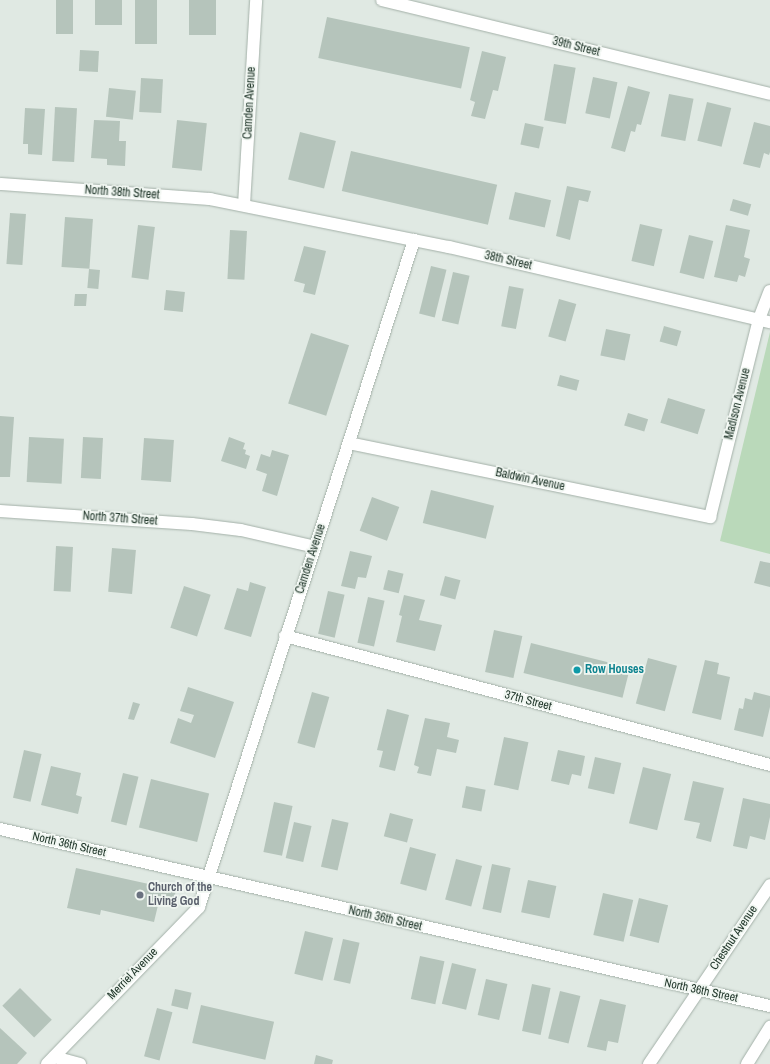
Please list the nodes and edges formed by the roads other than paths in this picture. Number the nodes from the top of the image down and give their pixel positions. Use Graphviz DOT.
graph roads {
  1 [pos="256,0"];
  2 [pos="382,0"];
  3 [pos="770,94"];
  4 [pos="0,184"];
  5 [pos="244,205"];
  6 [pos="414,240"];
  7 [pos="770,291"];
  8 [pos="764,321"];
  9 [pos="350,443"];
  10 [pos="0,511"];
  11 [pos="710,517"];
  12 [pos="315,547"];
  13 [pos="285,636"];
  14 [pos="770,765"];
  15 [pos="0,829"];
  16 [pos="210,878"];
  17 [pos="770,885"];
  18 [pos="699,991"];
  19 [pos="770,1006"];
  20 [pos="770,1027"];
  21 [pos="51,1061"];
  22 [pos="80,1064"];
  23 [pos="649,1064"];
  24 [pos="747,1064"];
  1 -- 5 [label="street, Camden Avenue"];
  2 -- 3 [label="street, 39th Street"];
  4 -- 5 [label="street, North 38th Street"];
  5 -- 6 [label="street, 38th Street"];
  6 -- 8 [label="street, 38th Street"];
  6 -- 9 [label="street, Camden Avenue"];
  7 -- 8 [label="street, Madison Avenue"];
  8 -- 11 [label="street, Madison Avenue"];
  9 -- 11 [label="street, Baldwin Avenue"];
  9 -- 12 [label="street, Camden Avenue"];
  10 -- 12 [label="street, North 37th Street"];
  12 -- 13 [label="street, Camden Avenue"];
  13 -- 14 [label="street, 37th Street"];
  13 -- 16 [label="street, Camden Avenue"];
  15 -- 16 [label="street, North 36th Street"];
  16 -- 18 [label="street, North 36th Street"];
  16 -- 21 [label="street, Merriel Avenue"];
  17 -- 18 [label="street, Chestnut Avenue"];
  18 -- 19 [label="street, North 36th Street"];
  18 -- 23 [label="street, Chestnut Avenue"];
  20 -- 24 [label="street"];
  21 -- 22 [label="street"];
}
